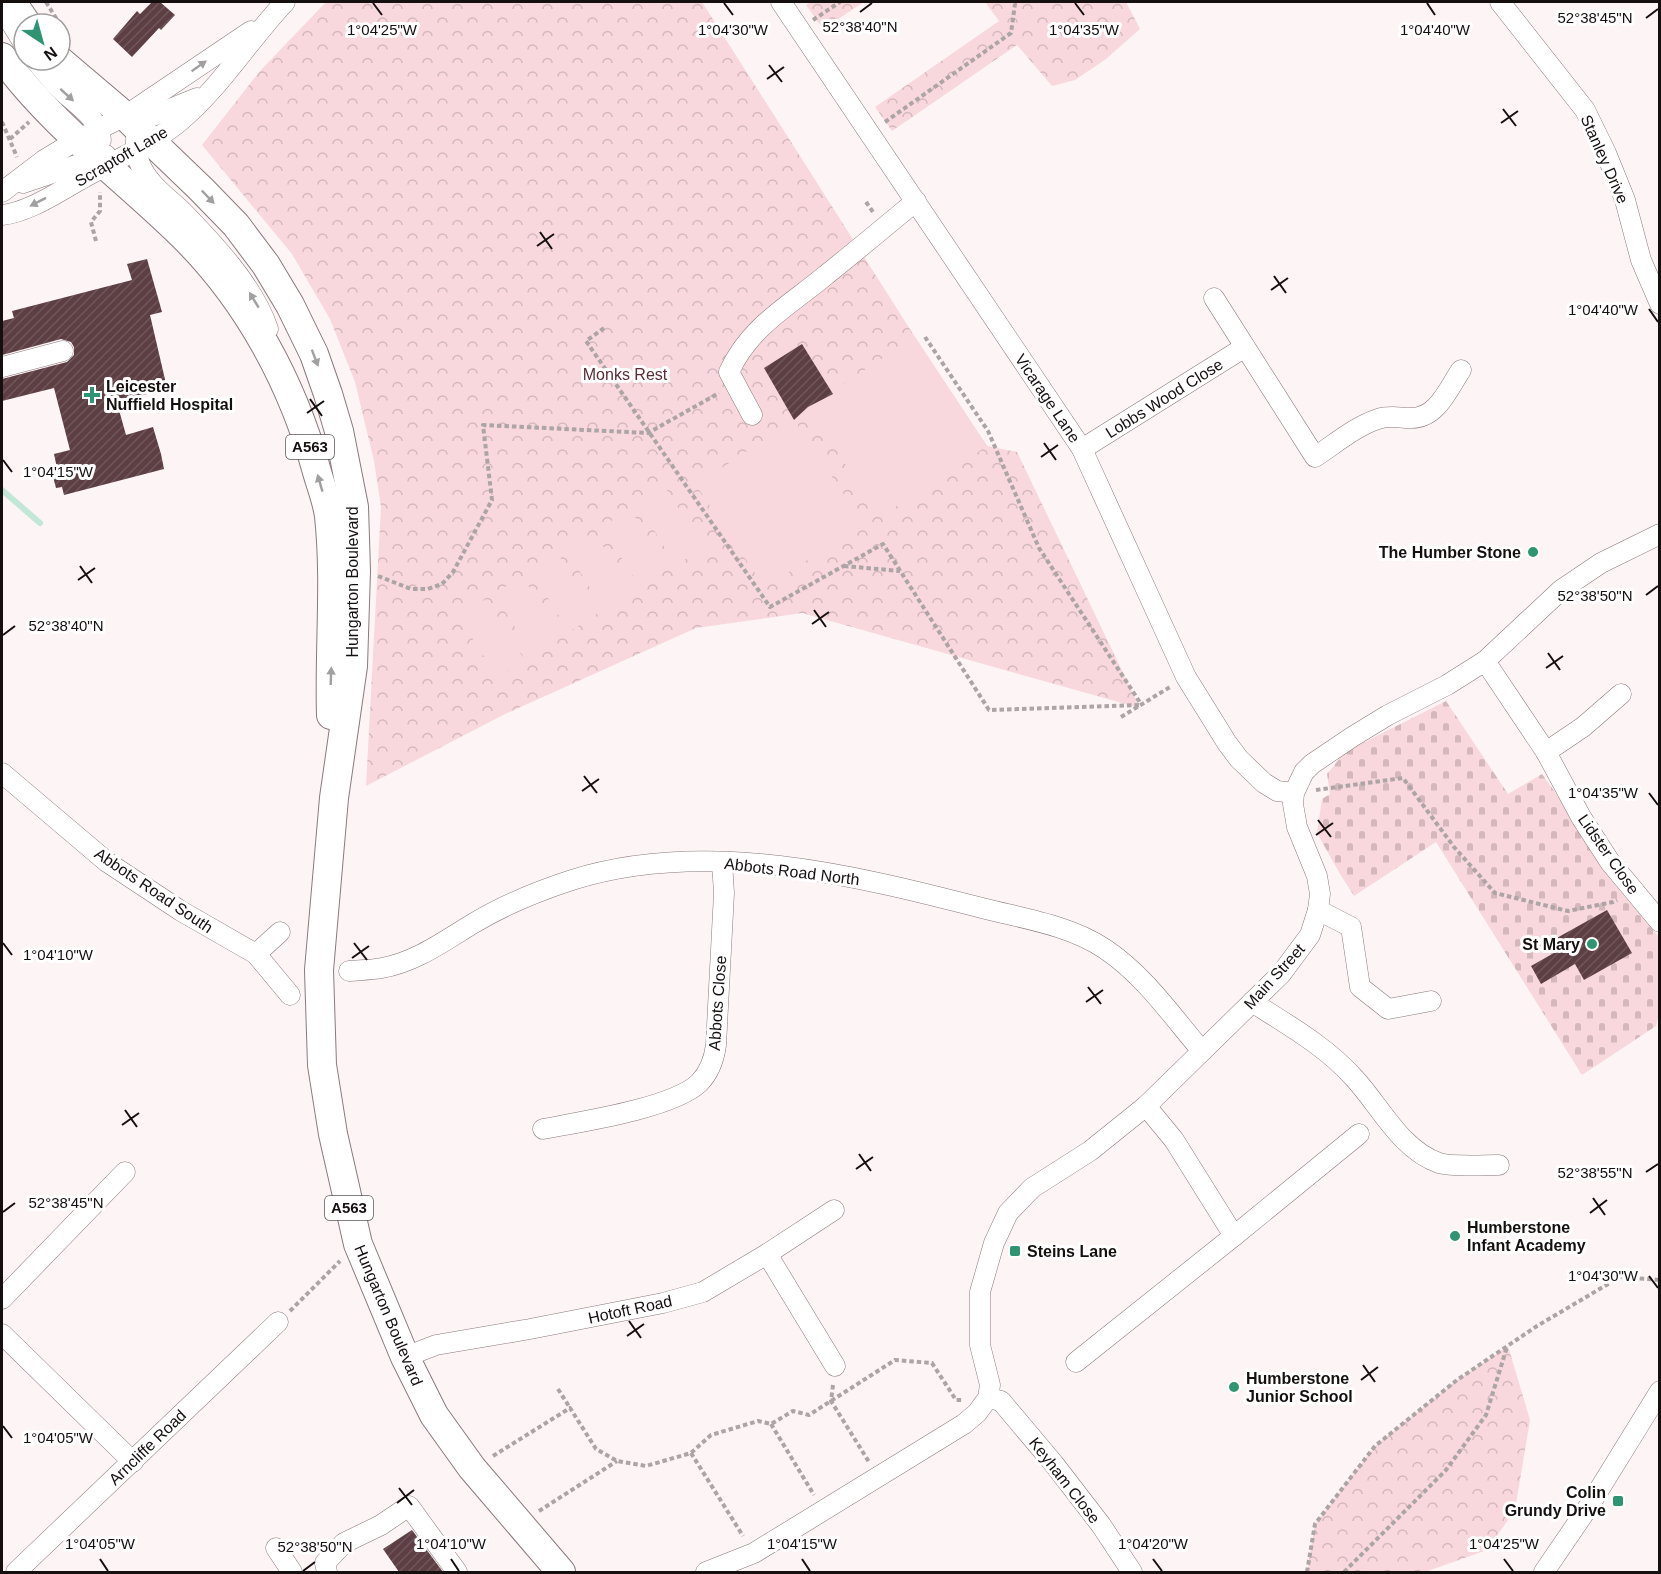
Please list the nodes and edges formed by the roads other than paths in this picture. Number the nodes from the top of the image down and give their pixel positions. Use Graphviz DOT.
graph roads {
  1 [pos="10,2"];
  2 [pos="285,2"];
  3 [pos="781,2"];
  4 [pos="1500,2"];
  5 [pos="270,17"];
  6 [pos="12,24"];
  7 [pos="2,57"];
  8 [pos="46,72"];
  9 [pos="72,72"];
  10 [pos="141,134"];
  11 [pos="98,163"];
  12 [pos="4,191"];
  13 [pos="916,201"];
  14 [pos="2,215"];
  15 [pos="1214,298"];
  16 [pos="1659,304"];
  17 [pos="1245,347"];
  18 [pos="63,351"];
  19 [pos="2,368"];
  20 [pos="1461,370"];
  21 [pos="281,374"];
  22 [pos="752,415"];
  23 [pos="1082,449"];
  24 [pos="1659,534"];
  25 [pos="1485,661"];
  26 [pos="1621,694"];
  27 [pos="1546,752"];
  28 [pos="2,773"];
  29 [pos="1294,793"];
  30 [pos="334,798"];
  31 [pos="723,862"];
  32 [pos="1318,910"];
  33 [pos="1659,922"];
  34 [pos="280,932"];
  35 [pos="256,954"];
  36 [pos="349,971"];
  37 [pos="290,995"];
  38 [pos="1431,1001"];
  39 [pos="1252,1002"];
  40 [pos="1202,1051"];
  41 [pos="1146,1106"];
  42 [pos="543,1129"];
  43 [pos="1359,1134"];
  44 [pos="1498,1165"];
  45 [pos="125,1172"];
  46 [pos="834,1210"];
  47 [pos="1234,1236"];
  48 [pos="767,1254"];
  49 [pos="2,1299"];
  50 [pos="278,1322"];
  51 [pos="2,1334"];
  52 [pos="405,1357"];
  53 [pos="1076,1362"];
  54 [pos="835,1366"];
  55 [pos="1659,1391"];
  56 [pos="988,1398"];
  57 [pos="133,1462"];
  58 [pos="276,1548"];
  59 [pos="326,1568"];
  60 [pos="551,1569"];
  61 [pos="16,1572"];
  62 [pos="292,1572"];
  63 [pos="458,1572"];
  64 [pos="706,1572"];
  65 [pos="1132,1572"];
  66 [pos="1544,1572"];
  1 -- 6 [label="street"];
  2 -- 5 [label="street, Scraptoft Lane"];
  3 -- 13 [label="street, Vicarage Lane"];
  4 -- 16 [label="street, Stanley Drive"];
  5 -- 10 [label="street, Scraptoft Lane"];
  10 -- 5 [label="street, Scraptoft Lane, one-way"];
  7 -- 11 [label="highway, A563"];
  8 -- 11 [label="street, one-way"];
  9 -- 10 [label="highway, A563"];
  10 -- 11 [label="street, Scraptoft Lane"];
  10 -- 11 [label="street, Scraptoft Lane"];
  21 -- 10 [label="street, one-way"];
  10 -- 30 [label="highway, Hungarton Boulevard / A563, one-way"];
  11 -- 12 [label="street"];
  11 -- 12 [label="street, Scraptoft Lane"];
  11 -- 14 [label="street, Scraptoft Lane, one-way"];
  11 -- 21 [label="highway, Hungarton Boulevard / A563"];
  13 -- 22 [label="street"];
  13 -- 23 [label="street, Vicarage Lane"];
  15 -- 17 [label="street"];
  17 -- 20 [label="street"];
  17 -- 23 [label="street, Lobbs Wood Close"];
  18 -- 19 [label="street"];
  30 -- 21 [label="highway, Hungarton Boulevard / A563, one-way"];
  23 -- 29 [label="street, Vicarage Lane"];
  24 -- 25 [label="street"];
  25 -- 27 [label="street, Lidster Close"];
  25 -- 29 [label="street"];
  26 -- 27 [label="street"];
  27 -- 33 [label="street, Lidster Close"];
  28 -- 35 [label="street, Abbots Road South"];
  29 -- 32 [label="street, Main Street"];
  30 -- 52 [label="highway, Hungarton Boulevard / A563"];
  31 -- 36 [label="street, Abbots Road North"];
  31 -- 40 [label="street, Abbots Road North"];
  31 -- 42 [label="street, Abbots Close"];
  32 -- 38 [label="street"];
  32 -- 39 [label="street, Main Street"];
  34 -- 35 [label="street"];
  35 -- 37 [label="street, Abbots Road South"];
  39 -- 40 [label="street, Main Street"];
  39 -- 44 [label="street"];
  40 -- 41 [label="street, Main Street"];
  41 -- 47 [label="street"];
  41 -- 56 [label="street, Main Street"];
  43 -- 47 [label="street"];
  45 -- 49 [label="street"];
  46 -- 48 [label="street, Hotoft Road"];
  47 -- 53 [label="street"];
  48 -- 52 [label="street, Hotoft Road"];
  48 -- 54 [label="street"];
  50 -- 57 [label="street, Arncliffe Road"];
  51 -- 57 [label="street"];
  52 -- 60 [label="highway, Hungarton Boulevard / A563"];
  55 -- 66 [label="street"];
  56 -- 64 [label="street"];
  56 -- 65 [label="street, Keyham Close"];
  57 -- 61 [label="street, Arncliffe Road"];
  58 -- 62 [label="street"];
  59 -- 63 [label="street"];
}
